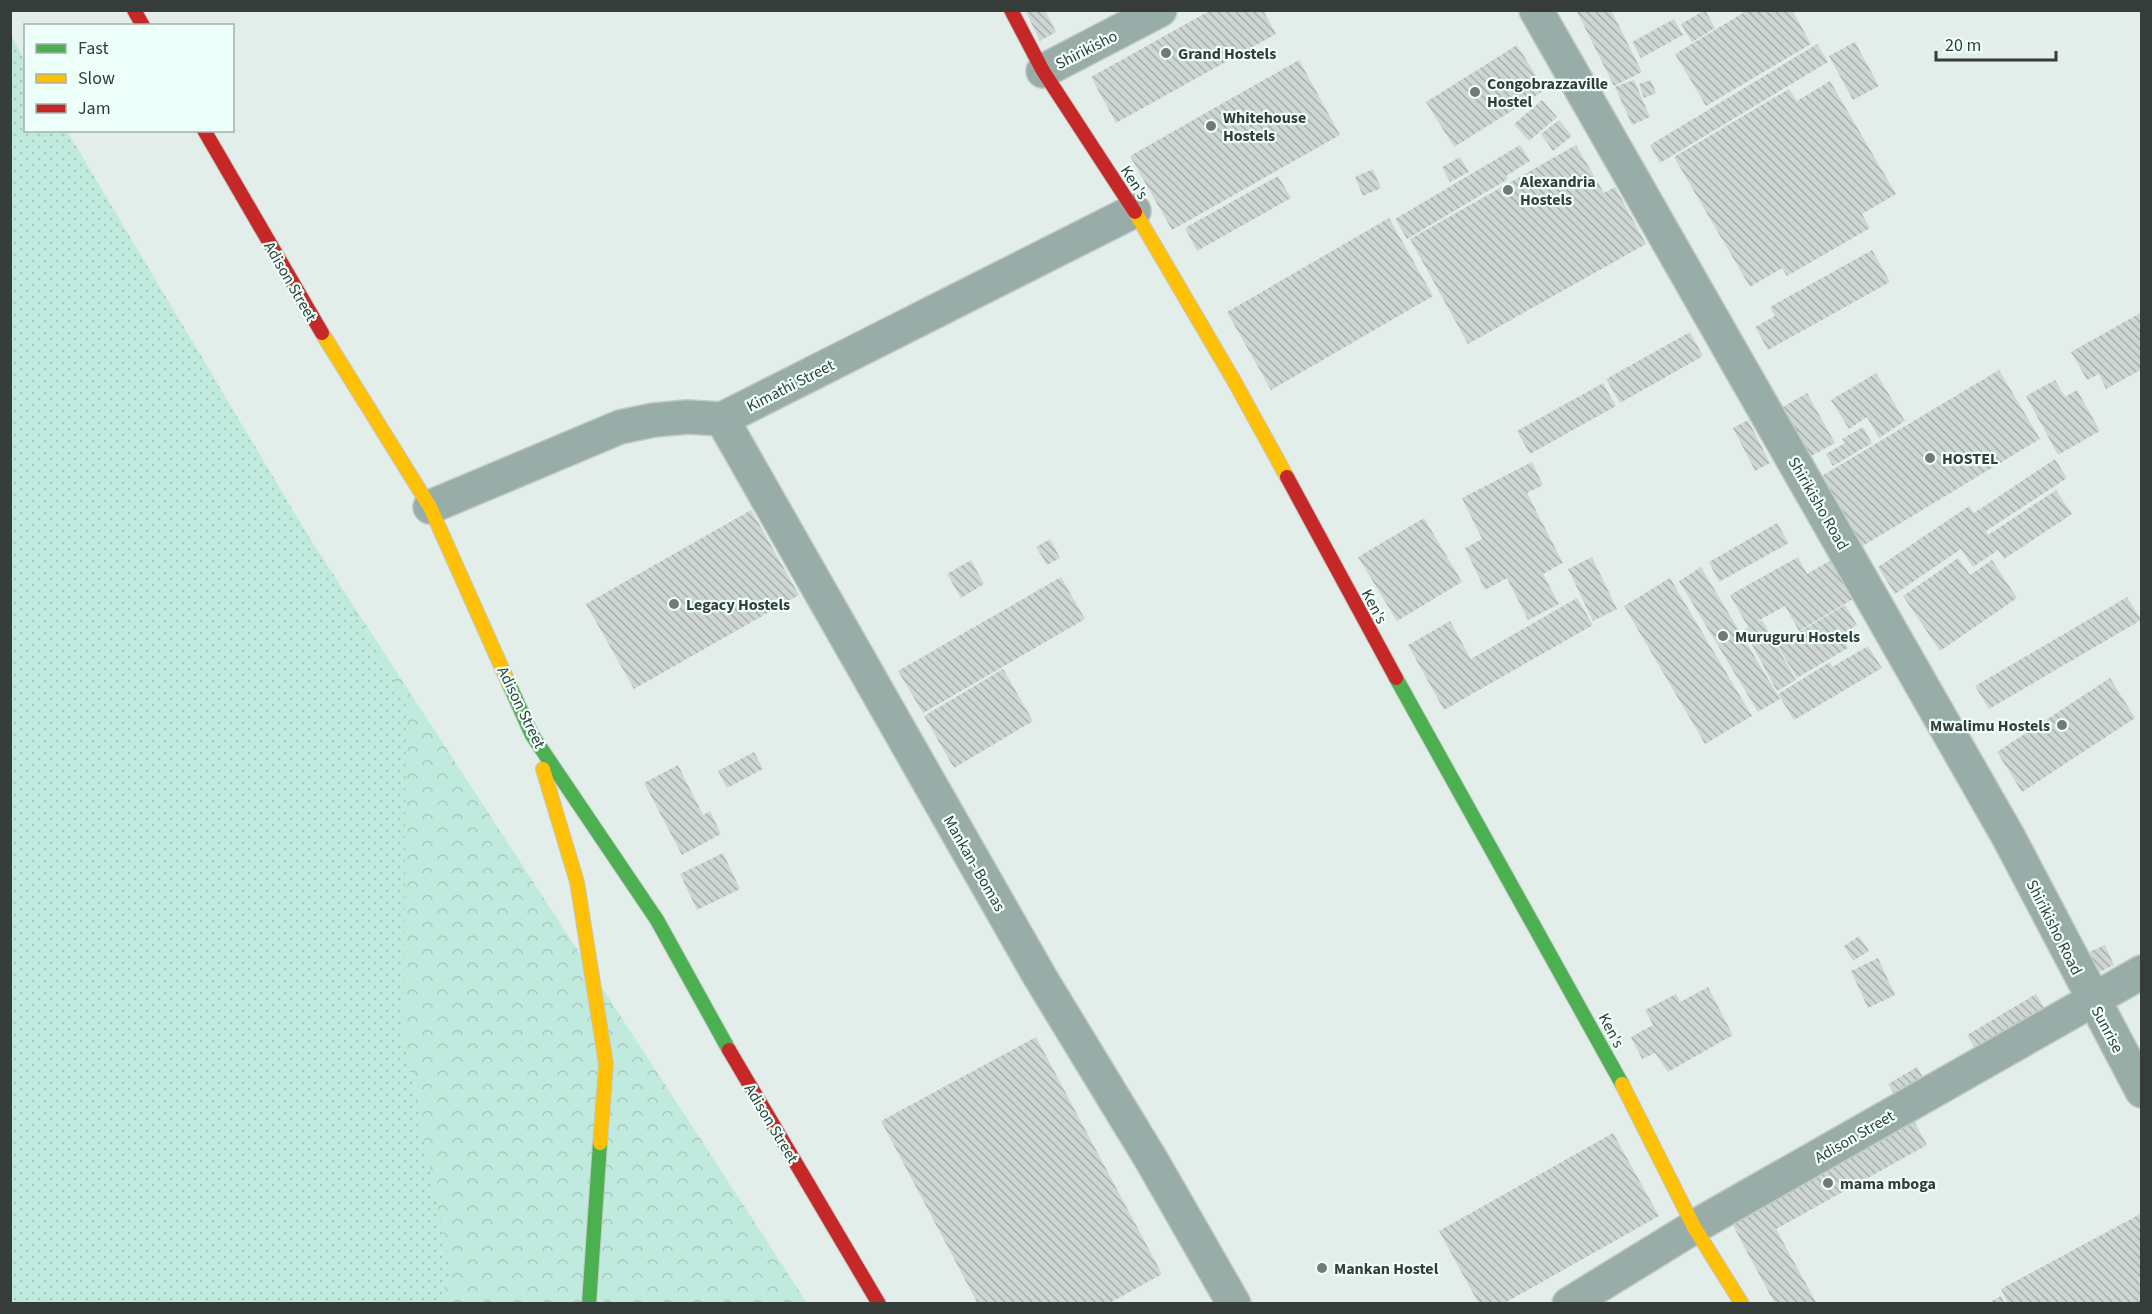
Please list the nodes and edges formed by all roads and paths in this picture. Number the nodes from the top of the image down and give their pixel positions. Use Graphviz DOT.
graph roads {
  1 [pos="134,10"];
  2 [pos="1011,10"];
  3 [pos="1160,10"];
  4 [pos="1536,10"];
  5 [pos="142,24"];
  6 [pos="1043,71"];
  7 [pos="205,132"];
  8 [pos="1134,211"];
  9 [pos="722,419"];
  10 [pos="430,507"];
  11 [pos="532,735"];
  12 [pos="2142,972"];
  13 [pos="2093,1000"];
  14 [pos="2142,1090"];
  15 [pos="1694,1227"];
  16 [pos="589,1304"];
  17 [pos="879,1304"];
  18 [pos="1234,1304"];
  19 [pos="1569,1304"];
  20 [pos="1742,1304"];
  1 -- 5 [label="street"];
  2 -- 6 [label="street, Ken's"];
  3 -- 6 [label="street, Shirikisho"];
  4 -- 13 [label="street, Shirikisho Road"];
  6 -- 8 [label="street, Ken's"];
  7 -- 10 [label="street, Adison Street"];
  8 -- 9 [label="street, Kimathi Street"];
  8 -- 15 [label="street, Ken's"];
  9 -- 10 [label="street"];
  9 -- 18 [label="street, Mankan- Bomas"];
  10 -- 11 [label="street, Adison Street"];
  11 -- 16 [label="street"];
  11 -- 17 [label="street, Adison Street"];
  12 -- 13 [label="street, Adison Street"];
  13 -- 14 [label="street, Sunrise"];
  13 -- 15 [label="street, Adison Street"];
  15 -- 19 [label="street, Adison Street"];
  15 -- 20 [label="street"];
}
